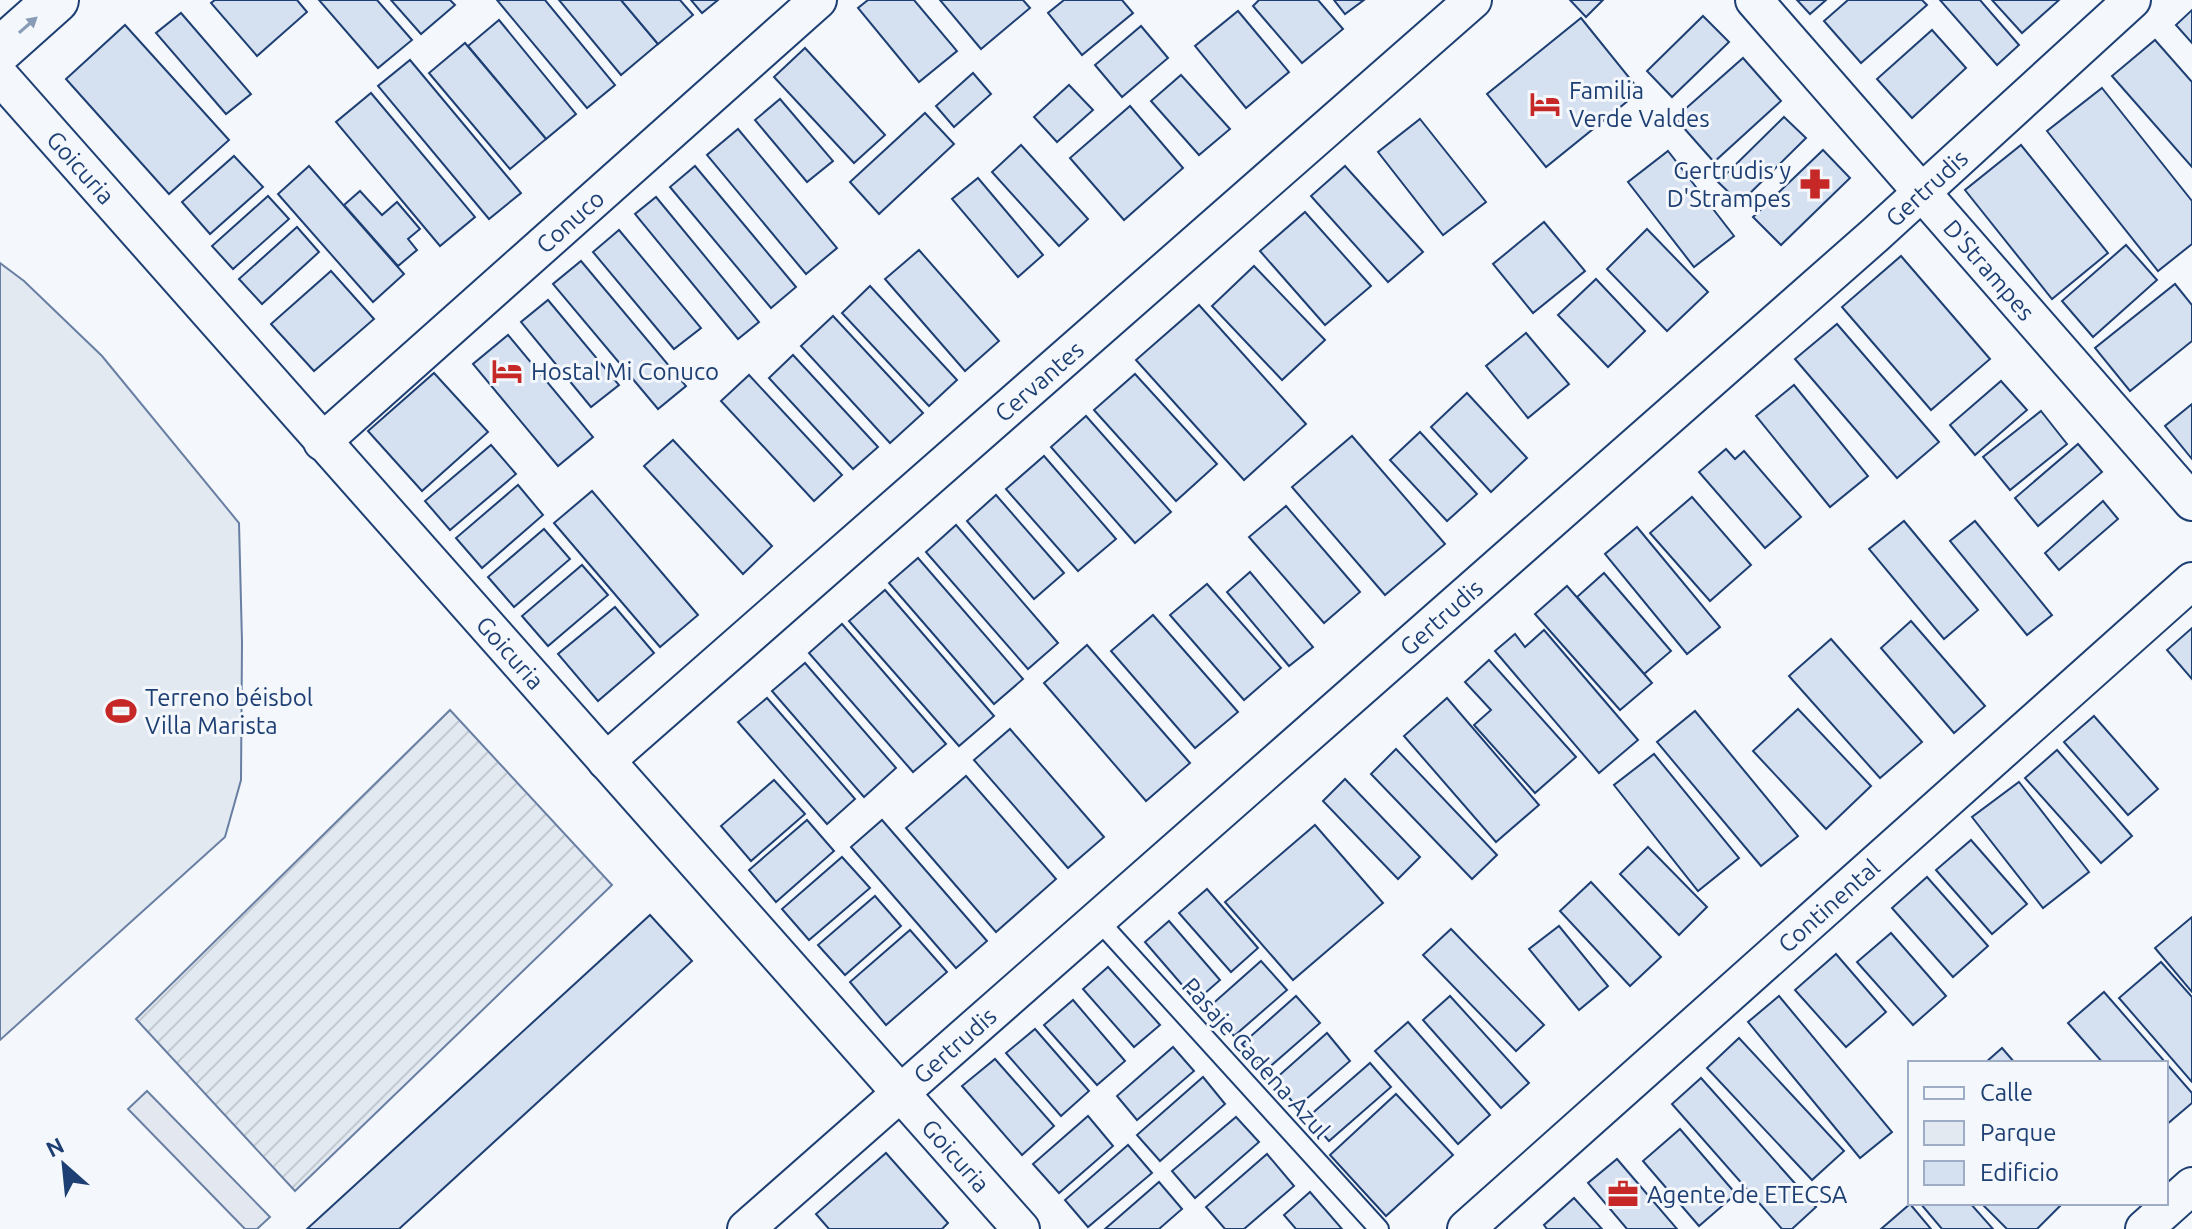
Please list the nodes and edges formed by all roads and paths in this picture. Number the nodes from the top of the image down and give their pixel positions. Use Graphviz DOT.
graph roads {
  1 [pos="56,0"];
  2 [pos="818,0"];
  3 [pos="1473,0"];
  4 [pos="1754,0"];
  5 [pos="2132,0"];
  6 [pos="0,50"];
  7 [pos="0,76"];
  8 [pos="1923,192"];
  9 [pos="322,442"];
  10 [pos="2192,502"];
  11 [pos="2192,581"];
  12 [pos="606,761"];
  13 [pos="1098,920"];
  14 [pos="900,1092"];
  15 [pos="2192,1186"];
  16 [pos="746,1229"];
  17 [pos="1021,1229"];
  18 [pos="1379,1229"];
  19 [pos="1466,1229"];
  20 [pos="2144,1229"];
  6 -- 1 [label="street, one-way"];
  2 -- 9 [label="street, Conuco"];
  3 -- 12 [label="street, Cervantes"];
  4 -- 8 [label="street, D'Strampes"];
  5 -- 8 [label="street, Gertrudis"];
  7 -- 9 [label="street, Goicuria"];
  8 -- 10 [label="street, D'Strampes"];
  8 -- 13 [label="street, Gertrudis"];
  9 -- 12 [label="street, Goicuria"];
  11 -- 19 [label="street, Continental"];
  12 -- 14 [label="street, Goicuria"];
  13 -- 14 [label="street, Gertrudis"];
  13 -- 18 [label="lane, Pasaje Cadena Azul"];
  14 -- 16 [label="street, Gertrudis"];
  14 -- 17 [label="street, Goicuria"];
  15 -- 20 [label="street"];
}
